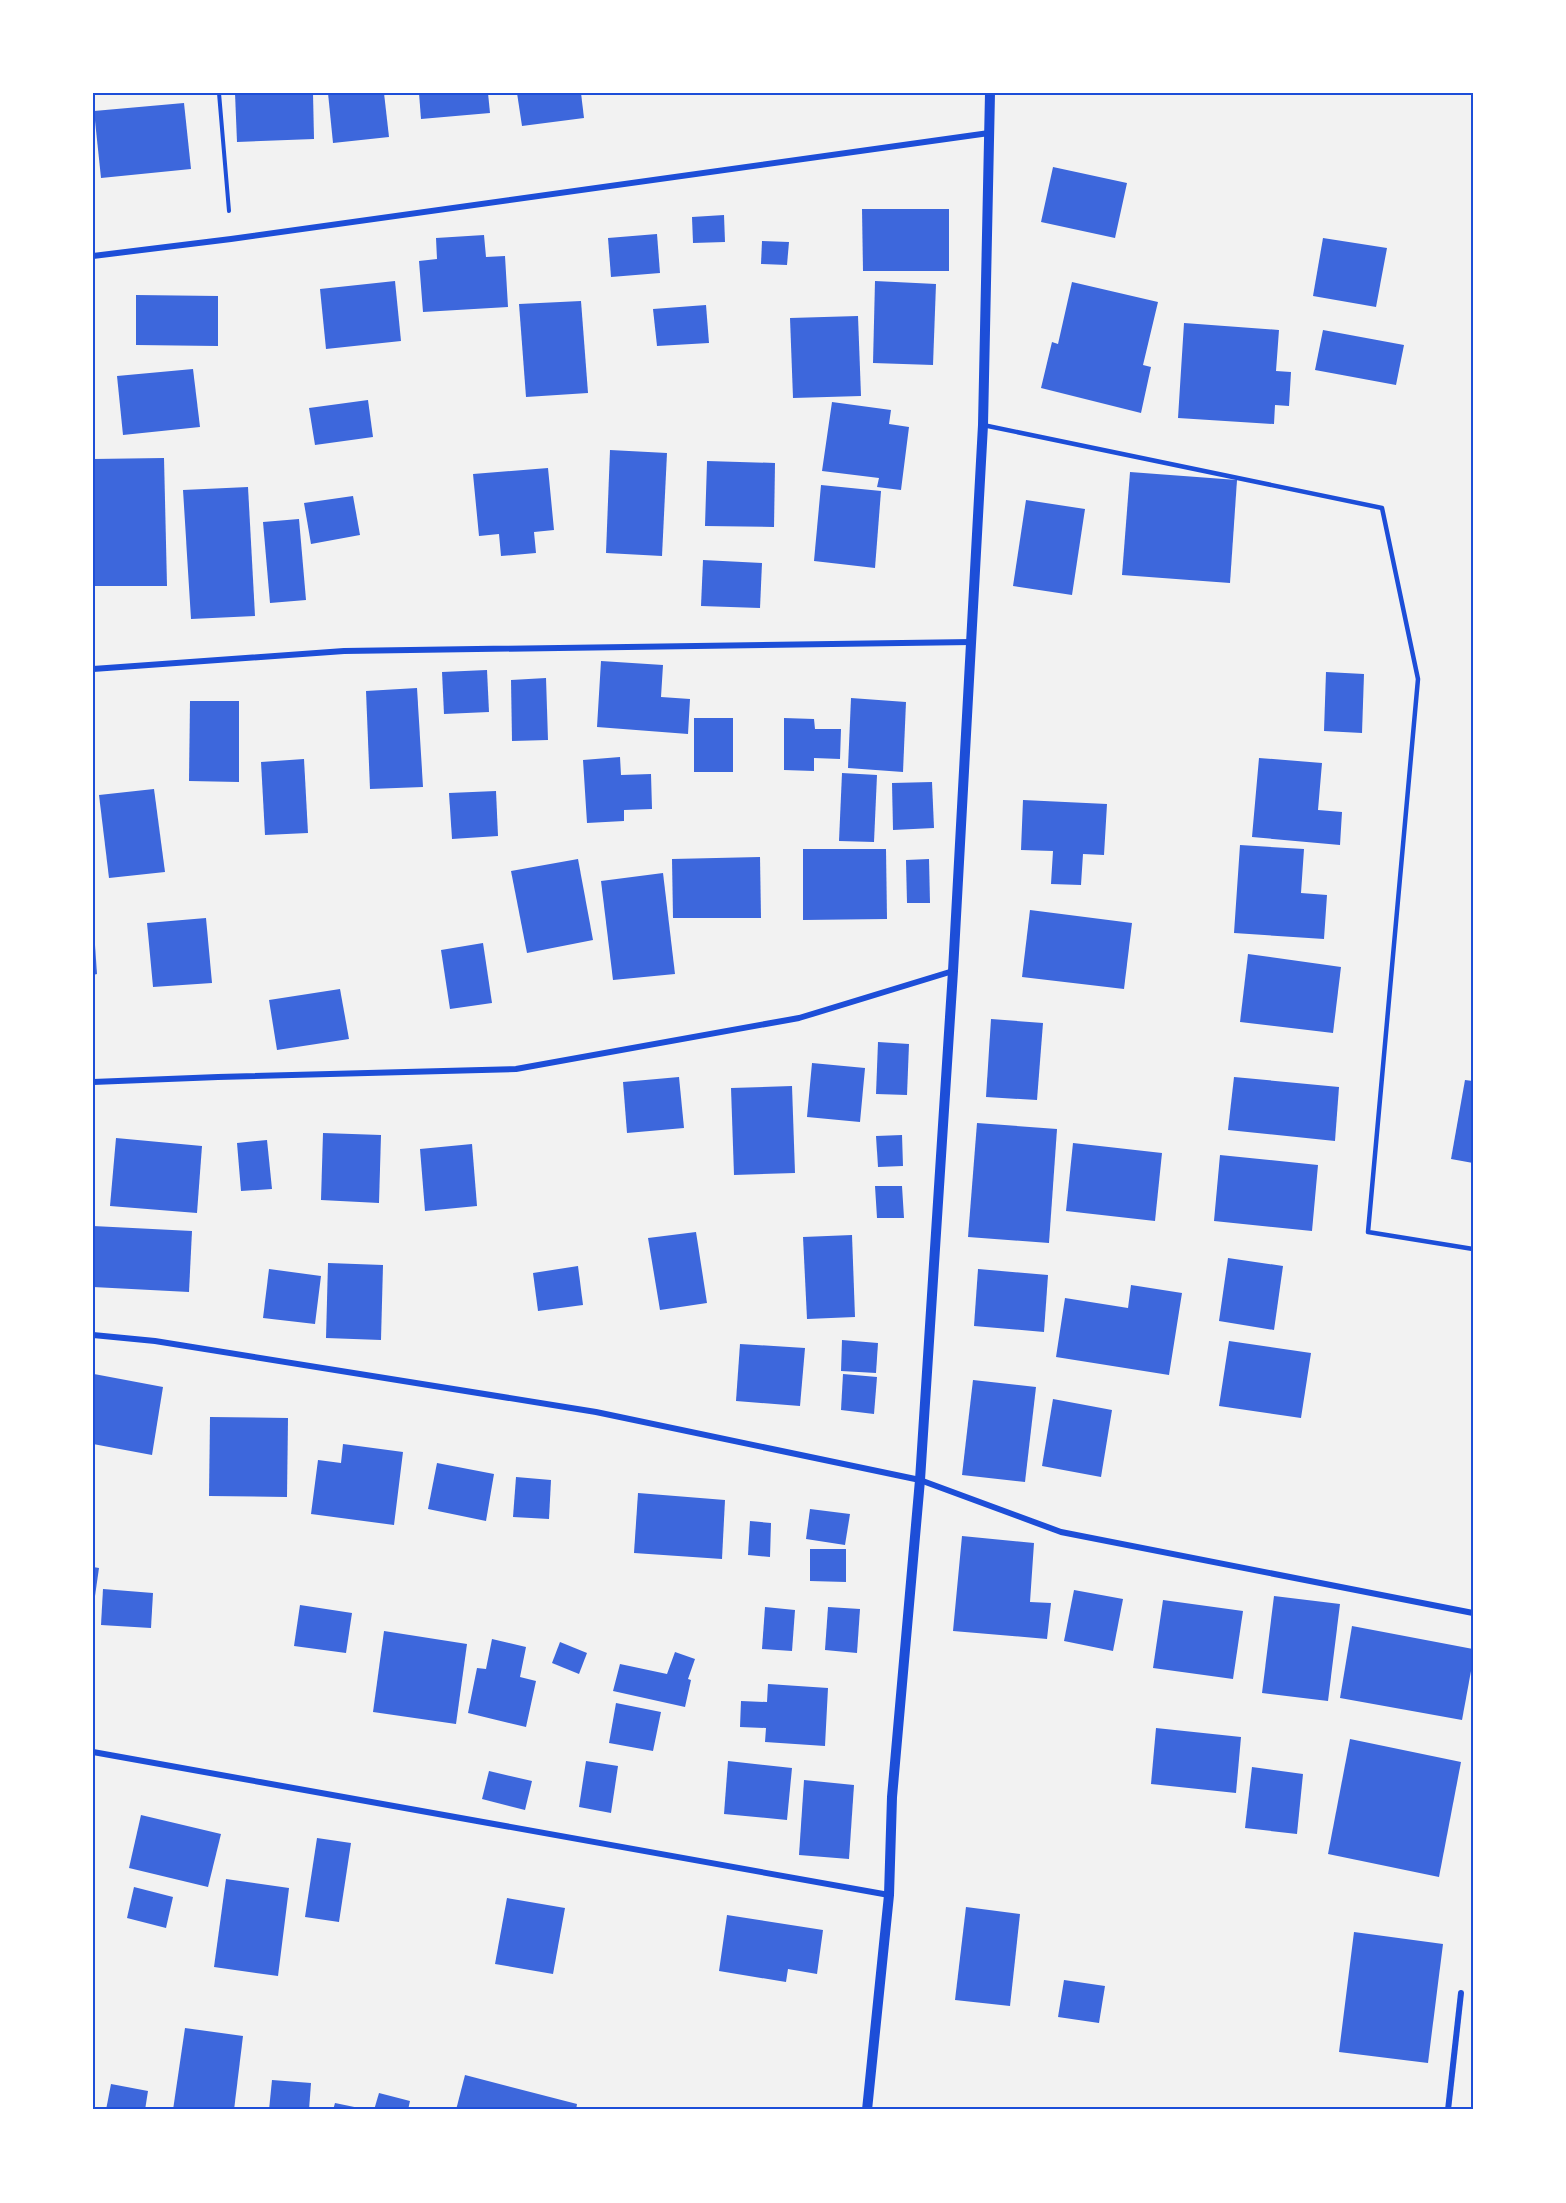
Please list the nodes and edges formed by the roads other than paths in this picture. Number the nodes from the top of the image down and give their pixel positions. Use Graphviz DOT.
graph roads {
  1 [pos="990,93"];
  2 [pos="989,133"];
  3 [pos="93,256"];
  4 [pos="983,425"];
  5 [pos="972,642"];
  6 [pos="93,669"];
  7 [pos="953,971"];
  8 [pos="93,1082"];
  9 [pos="1473,1249"];
  10 [pos="93,1335"];
  11 [pos="920,1480"];
  12 [pos="1473,1613"];
  13 [pos="93,1752"];
  14 [pos="889,1895"];
  15 [pos="1461,1993"];
  16 [pos="867,2110"];
  17 [pos="1448,2110"];
  1 -- 2 [label="street"];
  2 -- 3 [label="street"];
  2 -- 4 [label="street"];
  4 -- 5 [label="street"];
  4 -- 9 [label="lane"];
  5 -- 6 [label="street"];
  5 -- 7 [label="street"];
  7 -- 8 [label="street"];
  7 -- 11 [label="street"];
  10 -- 11 [label="street"];
  11 -- 12 [label="street"];
  11 -- 14 [label="street"];
  13 -- 14 [label="street"];
  14 -- 16 [label="street"];
  15 -- 17 [label="street"];
}
